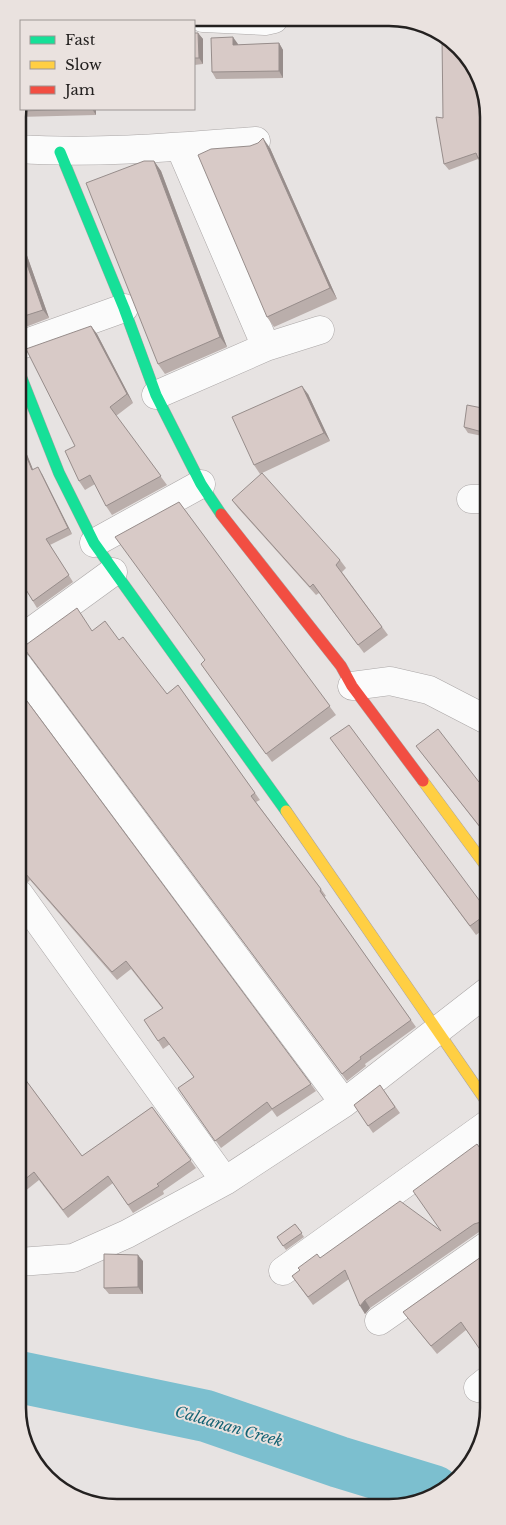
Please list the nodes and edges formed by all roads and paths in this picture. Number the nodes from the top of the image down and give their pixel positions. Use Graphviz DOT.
graph roads {
  1 [pos="256,141"];
  2 [pos="180,147"];
  3 [pos="26,150"];
  4 [pos="60,152"];
  5 [pos="124,308"];
  6 [pos="320,330"];
  7 [pos="26,343"];
  8 [pos="266,347"];
  9 [pos="26,389"];
  10 [pos="156,395"];
  11 [pos="201,484"];
  12 [pos="94,543"];
  13 [pos="113,572"];
  14 [pos="26,634"];
  15 [pos="26,676"];
  16 [pos="352,686"];
  17 [pos="480,716"];
  18 [pos="480,858"];
  19 [pos="26,908"];
  20 [pos="480,997"];
  21 [pos="437,1031"];
  22 [pos="480,1093"];
  23 [pos="344,1103"];
  24 [pos="480,1130"];
  25 [pos="225,1181"];
  26 [pos="480,1251"];
  27 [pos="26,1261"];
  28 [pos="283,1271"];
  29 [pos="378,1321"];
  1 -- 2 [label="street"];
  2 -- 4 [label="street"];
  2 -- 8 [label="street"];
  3 -- 4 [label="street"];
  4 -- 5 [label="street"];
  5 -- 7 [label="street"];
  5 -- 10 [label="street"];
  6 -- 8 [label="street"];
  8 -- 10 [label="street"];
  9 -- 12 [label="street"];
  10 -- 11 [label="street"];
  11 -- 12 [label="street"];
  11 -- 16 [label="street"];
  12 -- 13 [label="street"];
  13 -- 14 [label="street"];
  13 -- 21 [label="street"];
  15 -- 23 [label="street"];
  16 -- 17 [label="street"];
  16 -- 18 [label="street"];
  19 -- 25 [label="street"];
  20 -- 21 [label="street"];
  21 -- 22 [label="street"];
  21 -- 23 [label="street"];
  23 -- 25 [label="street"];
  24 -- 28 [label="street"];
  25 -- 27 [label="street"];
  26 -- 29 [label="street"];
}
